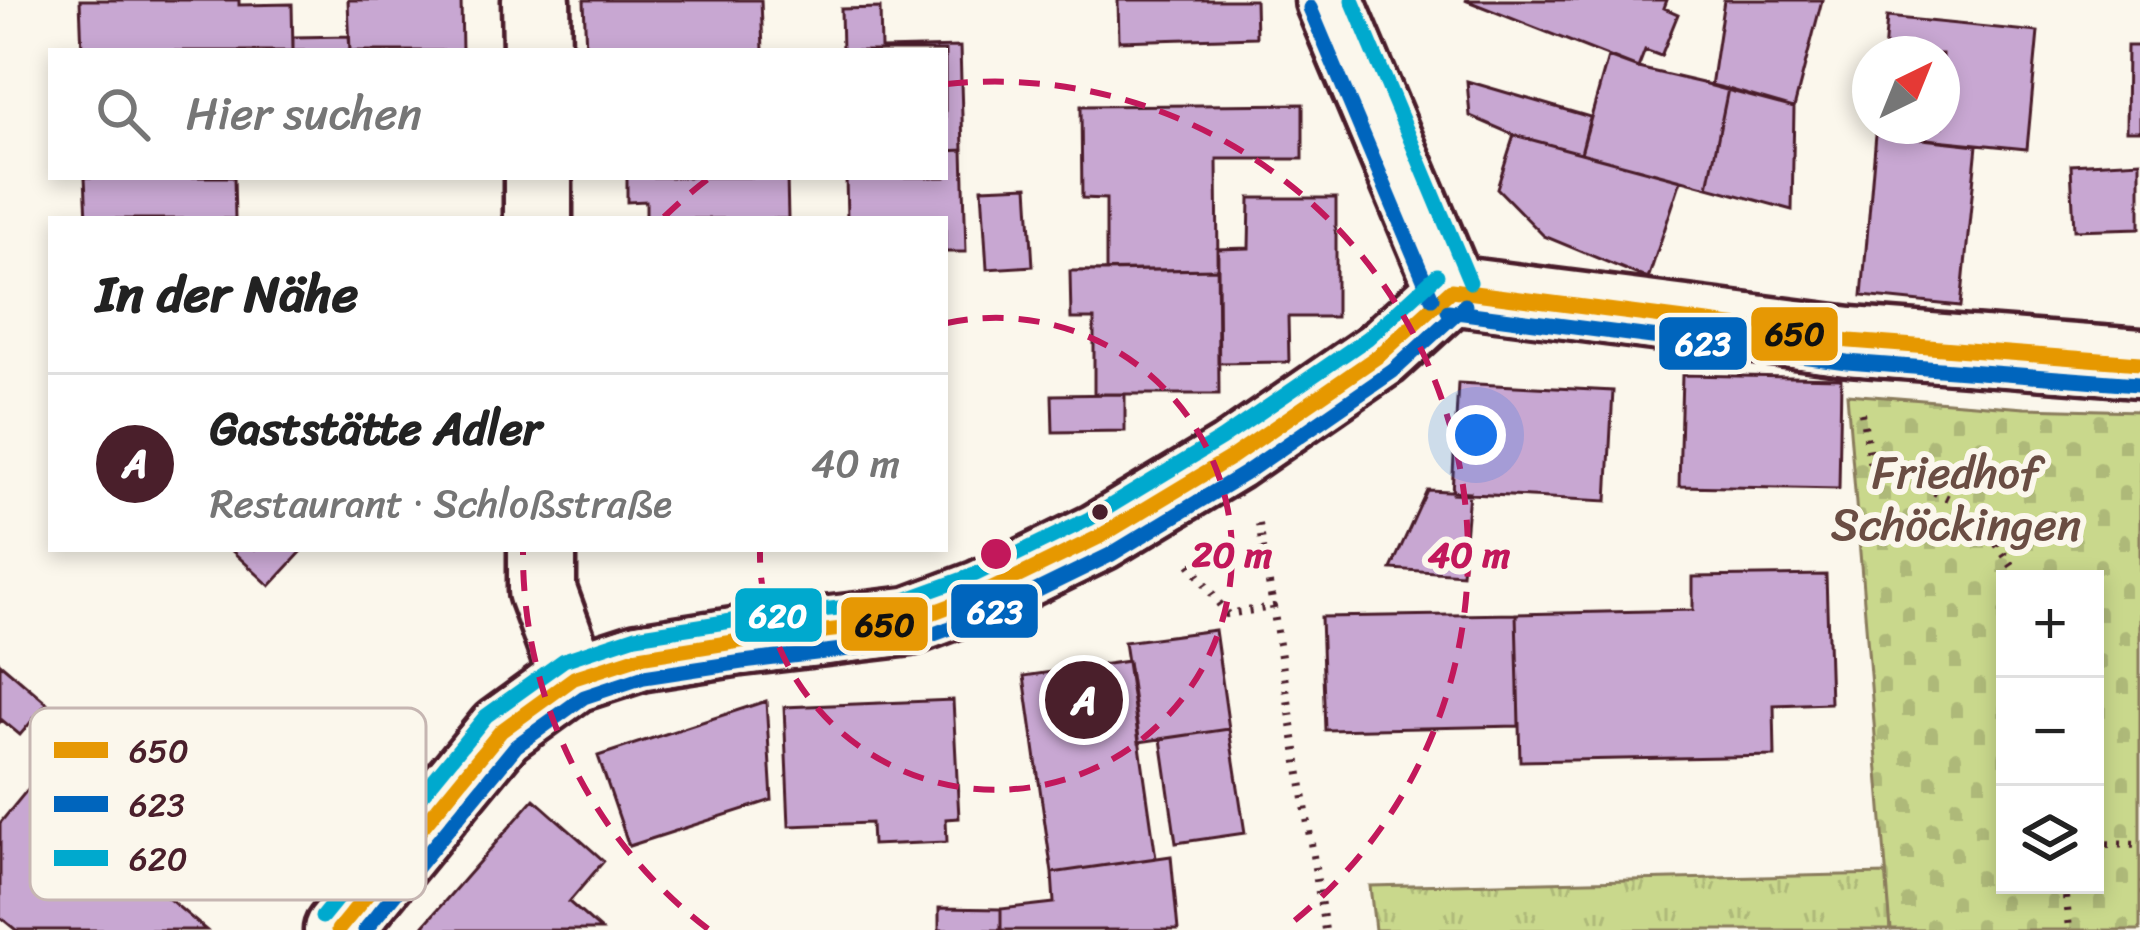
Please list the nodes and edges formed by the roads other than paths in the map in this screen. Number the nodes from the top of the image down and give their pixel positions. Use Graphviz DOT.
graph roads {
  1 [pos="536,0"];
  2 [pos="1329,0"];
  3 [pos="537,48"];
  4 [pos="538,180"];
  5 [pos="538,216"];
  6 [pos="1451,290"];
  7 [pos="2140,364"];
  8 [pos="542,552"];
  9 [pos="574,678"];
  10 [pos="426,822"];
  11 [pos="362,900"];
  12 [pos="338,930"];
  1 -- 3 [label="street"];
  2 -- 6 [label="street"];
  4 -- 5 [label="street"];
  6 -- 7 [label="street"];
  6 -- 9 [label="street"];
  8 -- 9 [label="street"];
  9 -- 10 [label="street"];
  11 -- 12 [label="street"];
}
